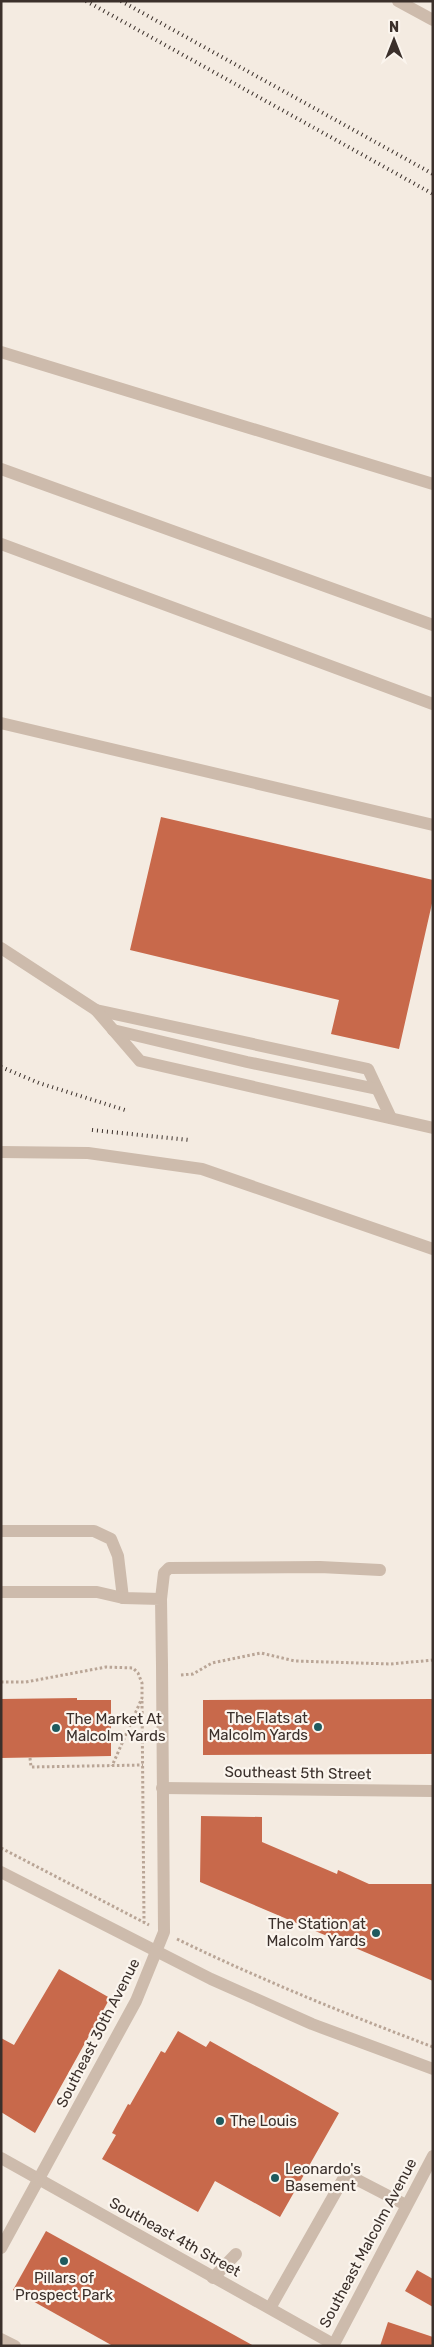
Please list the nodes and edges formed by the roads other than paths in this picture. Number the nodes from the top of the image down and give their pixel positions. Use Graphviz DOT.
graph roads {
  1 [pos="398,1"];
  2 [pos="433,20"];
  3 [pos="1,352"];
  4 [pos="1,469"];
  5 [pos="433,484"];
  6 [pos="1,544"];
  7 [pos="433,625"];
  8 [pos="433,704"];
  9 [pos="1,723"];
  10 [pos="433,825"];
  11 [pos="1,948"];
  12 [pos="96,1010"];
  13 [pos="112,1030"];
  14 [pos="377,1089"];
  15 [pos="391,1118"];
  16 [pos="433,1128"];
  17 [pos="1,1152"];
  18 [pos="433,1249"];
  19 [pos="1,1531"];
  20 [pos="380,1570"];
  21 [pos="1,1592"];
  22 [pos="123,1598"];
  23 [pos="162,1599"];
  24 [pos="162,1788"];
  25 [pos="433,1791"];
  26 [pos="1,1872"];
  27 [pos="156,1953"];
  28 [pos="433,2069"];
  29 [pos="433,2156"];
  30 [pos="1,2158"];
  31 [pos="38,2178"];
  32 [pos="406,2204"];
  33 [pos="1,2248"];
  34 [pos="236,2254"];
  35 [pos="212,2278"];
  36 [pos="270,2308"];
  37 [pos="1,2339"];
  38 [pos="334,2345"];
  39 [pos="15,2346"];
  1 -- 2 [label="street"];
  3 -- 5 [label="street"];
  4 -- 7 [label="street"];
  6 -- 8 [label="street"];
  9 -- 10 [label="street"];
  11 -- 12 [label="street"];
  12 -- 13 [label="street"];
  12 -- 14 [label="street"];
  13 -- 14 [label="street"];
  13 -- 15 [label="street"];
  14 -- 15 [label="street"];
  15 -- 16 [label="street"];
  17 -- 18 [label="street"];
  19 -- 22 [label="street"];
  20 -- 23 [label="street, Southeast 30th Avenue"];
  21 -- 22 [label="street"];
  22 -- 23 [label="street"];
  23 -- 24 [label="street, Southeast 30th Avenue"];
  24 -- 25 [label="street, Southeast 5th Street"];
  24 -- 27 [label="street, Southeast 30th Avenue"];
  26 -- 27 [label="street"];
  27 -- 28 [label="street"];
  27 -- 31 [label="street, Southeast 30th Avenue"];
  29 -- 32 [label="street, Southeast Malcolm Avenue"];
  30 -- 31 [label="street, Southeast 4th Street"];
  31 -- 33 [label="street, Southeast 30th Avenue"];
  31 -- 35 [label="street, Southeast 4th Street"];
  32 -- 36 [label="street"];
  32 -- 38 [label="street, Southeast Malcolm Avenue"];
  34 -- 35 [label="street"];
  35 -- 36 [label="street, Southeast 4th Street"];
  36 -- 38 [label="street, Southeast 4th Street"];
  37 -- 39 [label="street"];
}
